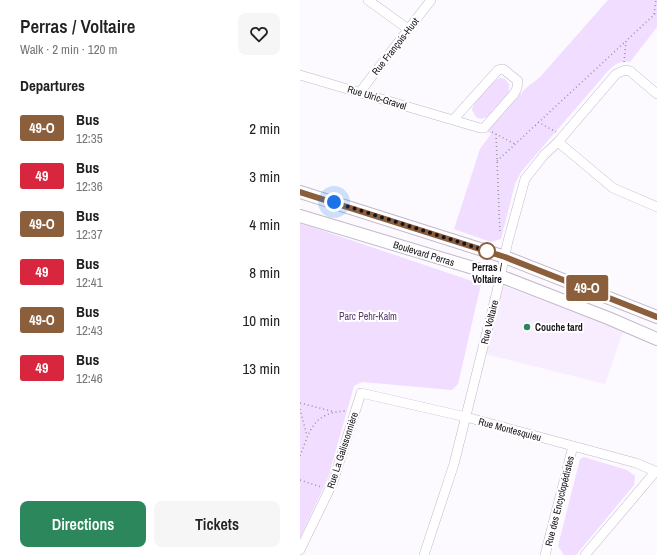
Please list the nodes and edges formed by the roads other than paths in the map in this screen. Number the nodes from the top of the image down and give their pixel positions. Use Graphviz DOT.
graph roads {
  1 [pos="368,0"];
  2 [pos="431,0"];
  3 [pos="408,29"];
  4 [pos="300,75"];
  5 [pos="360,92"];
  6 [pos="657,94"];
  7 [pos="453,120"];
  8 [pos="561,139"];
  9 [pos="300,192"];
  10 [pos="657,207"];
  11 [pos="300,216"];
  12 [pos="505,257"];
  13 [pos="500,276"];
  14 [pos="657,317"];
  15 [pos="657,339"];
  16 [pos="361,393"];
  17 [pos="466,417"];
  18 [pos="573,446"];
  19 [pos="656,471"];
  20 [pos="300,550"];
  21 [pos="424,555"];
  22 [pos="545,555"];
  23 [pos="585,555"];
  1 -- 3 [label="street"];
  2 -- 3 [label="street, Rue François-Huot"];
  3 -- 5 [label="street, Rue François-Huot"];
  4 -- 5 [label="street, Rue Ulric-Gravel"];
  5 -- 7 [label="street, Rue Ulric-Gravel"];
  6 -- 8 [label="street, Rue Voltaire"];
  7 -- 7 [label="street, Rue Ulric-Gravel"];
  8 -- 10 [label="street"];
  8 -- 12 [label="street, Rue Voltaire"];
  9 -- 12 [label="main road, Boulevard Perras"];
  11 -- 13 [label="main road, Boulevard Perras"];
  12 -- 13 [label="street, Rue Voltaire"];
  12 -- 14 [label="main road, Boulevard Perras"];
  13 -- 15 [label="main road, Boulevard Perras"];
  13 -- 17 [label="street, Rue Voltaire"];
  16 -- 17 [label="street, Rue Montesquieu"];
  16 -- 20 [label="street, Rue La Galissonnière"];
  17 -- 18 [label="street, Rue Montesquieu"];
  17 -- 21 [label="street, Rue Voltaire"];
  18 -- 19 [label="street, Rue Montesquieu"];
  18 -- 22 [label="street, Rue des Encyclopédistes"];
  19 -- 23 [label="street"];
}
